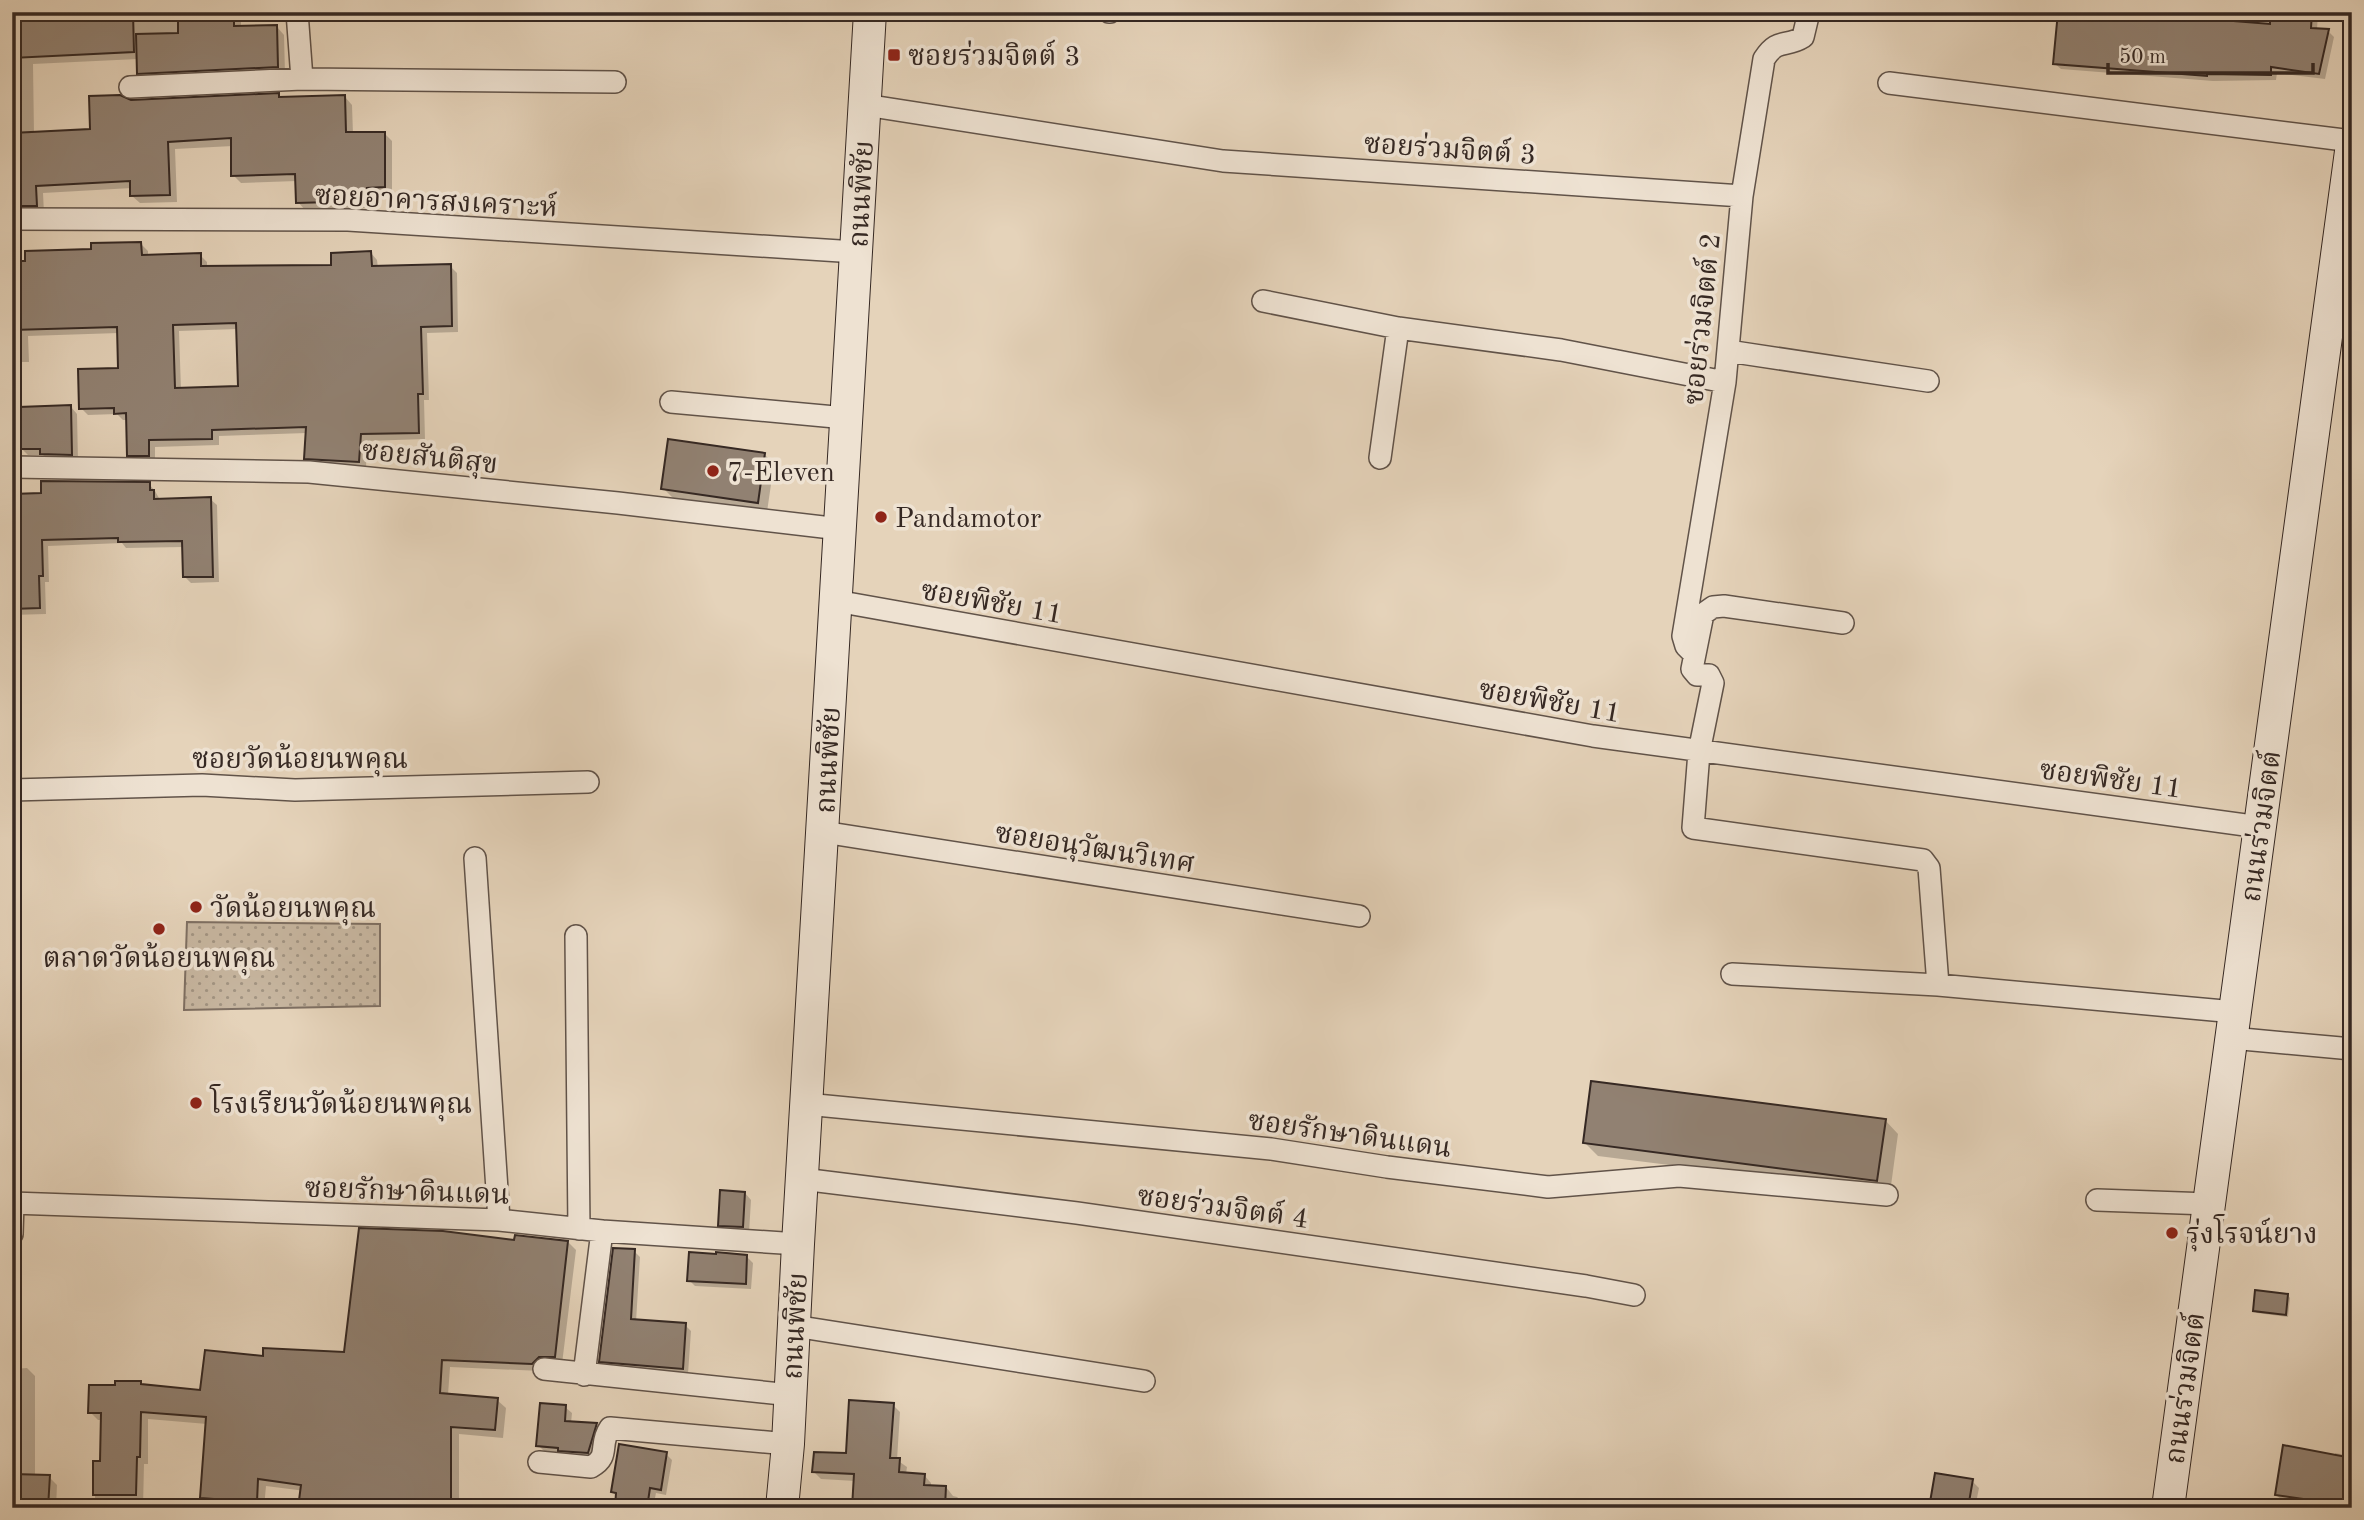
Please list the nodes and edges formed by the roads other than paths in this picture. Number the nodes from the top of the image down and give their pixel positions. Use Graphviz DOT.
graph roads {
  1 [pos="297,12"];
  2 [pos="870,12"];
  3 [pos="1810,12"];
  4 [pos="302,79"];
  5 [pos="615,82"];
  6 [pos="1889,83"];
  7 [pos="130,87"];
  8 [pos="865,105"];
  9 [pos="2352,143"];
  10 [pos="1742,196"];
  11 [pos="12,219"];
  12 [pos="856,252"];
  13 [pos="1262,301"];
  14 [pos="1398,328"];
  15 [pos="1728,351"];
  16 [pos="1928,381"];
  17 [pos="1725,382"];
  18 [pos="671,402"];
  19 [pos="846,418"];
  20 [pos="1380,458"];
  21 [pos="12,467"];
  22 [pos="840,529"];
  23 [pos="836,601"];
  24 [pos="1843,623"];
  25 [pos="1693,654"];
  26 [pos="1699,752"];
  27 [pos="588,782"];
  28 [pos="12,790"];
  29 [pos="2260,827"];
  30 [pos="823,832"];
  31 [pos="475,858"];
  32 [pos="1359,916"];
  33 [pos="576,936"];
  34 [pos="1732,974"];
  35 [pos="1938,985"];
  36 [pos="2233,1025"];
  37 [pos="2352,1049"];
  38 [pos="806,1104"];
  39 [pos="802,1179"];
  40 [pos="1887,1195"];
  41 [pos="2097,1200"];
  42 [pos="13,1203"];
  43 [pos="2209,1204"];
  44 [pos="499,1220"];
  45 [pos="579,1229"];
  46 [pos="602,1231"];
  47 [pos="12,1234"];
  48 [pos="798,1244"];
  49 [pos="1634,1295"];
  50 [pos="794,1326"];
  51 [pos="544,1369"];
  52 [pos="584,1375"];
  53 [pos="1144,1381"];
  54 [pos="791,1395"];
  55 [pos="788,1444"];
  56 [pos="539,1462"];
  57 [pos="782,1508"];
  58 [pos="2168,1508"];
  1 -- 4 [label="street"];
  2 -- 8 [label="street, ถนนพิชัย"];
  3 -- 10 [label="street, ซอยร่วมจิตต์ 2"];
  4 -- 5 [label="street"];
  4 -- 7 [label="street"];
  6 -- 9 [label="street"];
  8 -- 10 [label="street, ซอยร่วมจิตต์ 3"];
  8 -- 12 [label="street, ถนนพิชัย"];
  9 -- 29 [label="street, ถนนร่วมจิตต์"];
  10 -- 15 [label="street, ซอยร่วมจิตต์ 2"];
  11 -- 12 [label="street, ซอยอาคารสงเคราะห์"];
  12 -- 19 [label="street, ถนนพิชัย"];
  13 -- 14 [label="street"];
  14 -- 17 [label="street"];
  14 -- 20 [label="street"];
  15 -- 16 [label="street"];
  15 -- 17 [label="street, ซอยร่วมจิตต์ 2"];
  17 -- 25 [label="street, ซอยร่วมจิตต์ 2"];
  18 -- 19 [label="street"];
  19 -- 22 [label="street, ถนนพิชัย"];
  21 -- 22 [label="street, ซอยสันติสุข"];
  22 -- 23 [label="street, ถนนพิชัย"];
  23 -- 26 [label="street, ซอยพิชัย 11"];
  23 -- 30 [label="street, ถนนพิชัย"];
  24 -- 25 [label="street"];
  25 -- 26 [label="street"];
  26 -- 29 [label="street, ซอยพิชัย 11"];
  26 -- 35 [label="street"];
  27 -- 28 [label="street, ซอยวัดน้อยนพคุณ"];
  29 -- 36 [label="street, ถนนร่วมจิตต์"];
  30 -- 32 [label="street, ซอยอนุวัฒนวิเทศ"];
  30 -- 38 [label="street, ถนนพิชัย"];
  31 -- 44 [label="street"];
  33 -- 45 [label="street"];
  34 -- 35 [label="street"];
  35 -- 36 [label="street"];
  36 -- 37 [label="street"];
  36 -- 43 [label="street, ถนนร่วมจิตต์"];
  38 -- 39 [label="street, ถนนพิชัย"];
  38 -- 40 [label="street, ซอยรักษาดินแดน"];
  39 -- 48 [label="street, ถนนพิชัย"];
  39 -- 49 [label="street, ซอยร่วมจิตต์ 4"];
  41 -- 43 [label="street"];
  42 -- 44 [label="street, ซอยรักษาดินแดน"];
  42 -- 47 [label="street"];
  43 -- 58 [label="street, ถนนร่วมจิตต์"];
  44 -- 45 [label="street, ซอยรักษาดินแดน"];
  45 -- 46 [label="street, ซอยรักษาดินแดน"];
  46 -- 48 [label="street, ซอยรักษาดินแดน"];
  46 -- 52 [label="street"];
  48 -- 50 [label="street, ถนนพิชัย"];
  50 -- 53 [label="street"];
  50 -- 54 [label="street, ถนนพิชัย"];
  51 -- 52 [label="street"];
  52 -- 54 [label="street"];
  54 -- 55 [label="street, ถนนพิชัย"];
  55 -- 56 [label="street"];
  55 -- 57 [label="street, ถนนพิชัย"];
}
